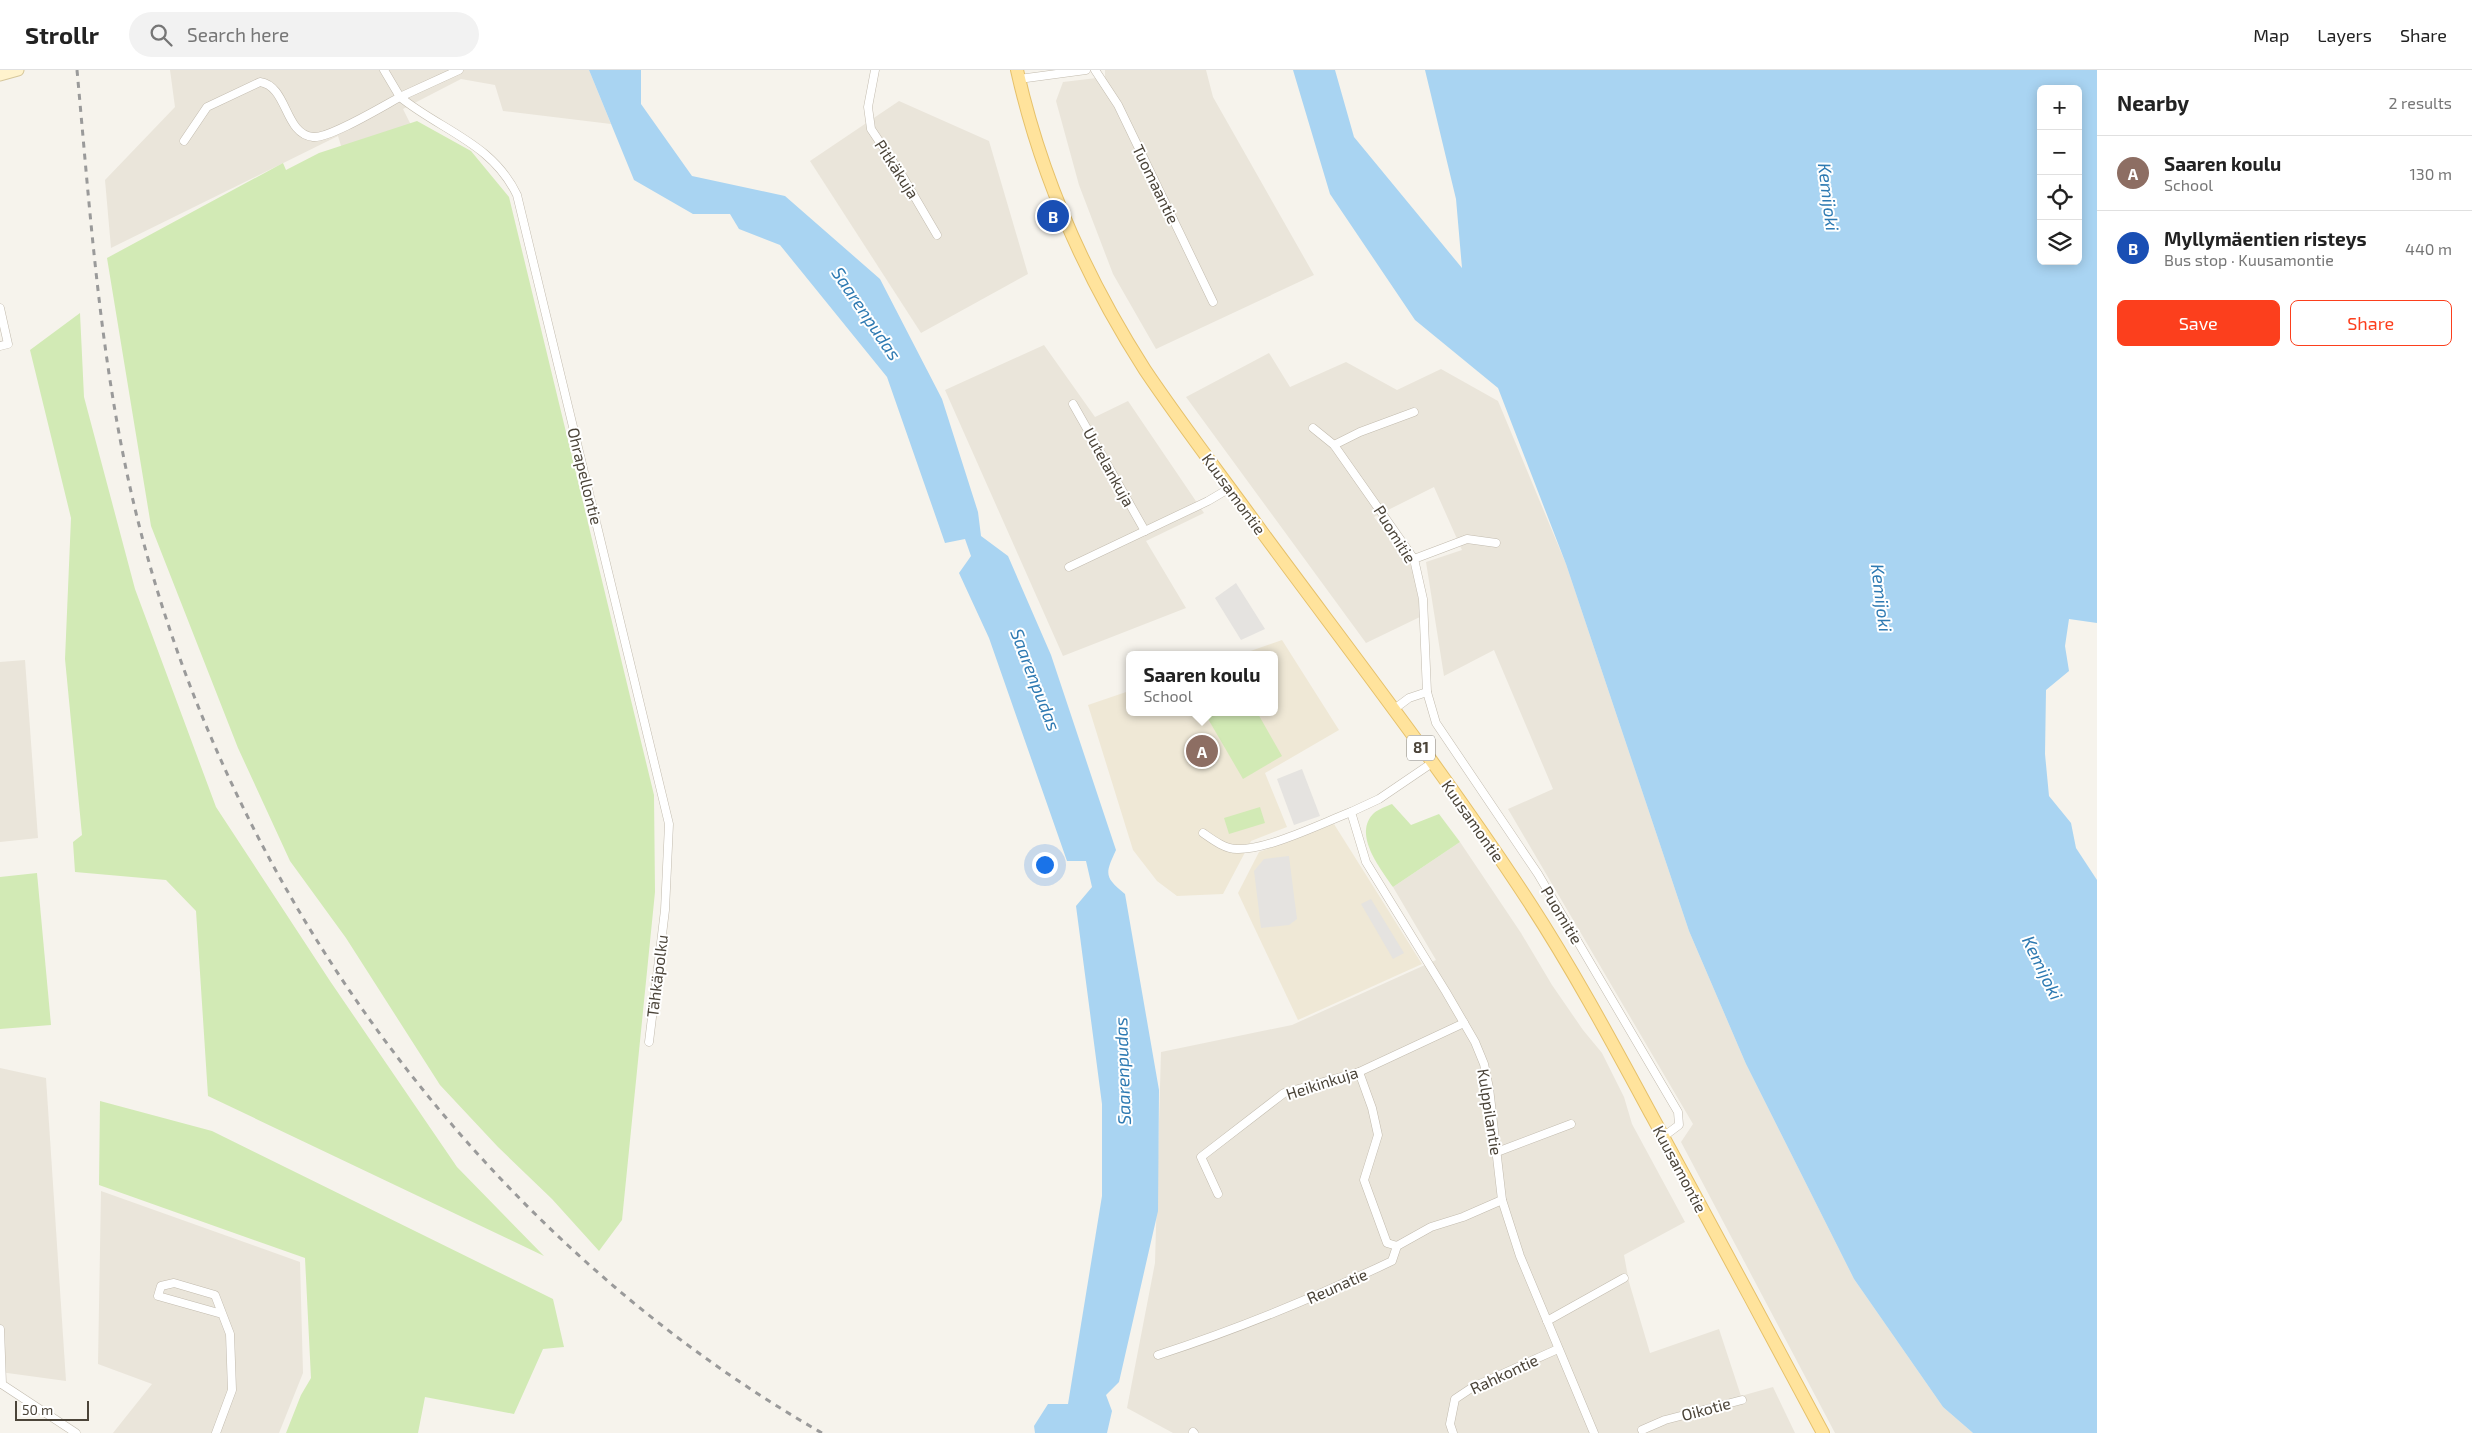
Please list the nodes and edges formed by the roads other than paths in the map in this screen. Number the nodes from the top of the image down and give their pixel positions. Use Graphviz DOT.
graph roads {
  1 [pos="18,70"];
  2 [pos="384,70"];
  3 [pos="459,70"];
  4 [pos="875,70"];
  5 [pos="1086,70"];
  6 [pos="1095,70"];
  7 [pos="1018,74"];
  8 [pos="0,75"];
  9 [pos="400,97"];
  10 [pos="184,141"];
  11 [pos="938,235"];
  12 [pos="1213,302"];
  13 [pos="0,308"];
  14 [pos="0,346"];
  15 [pos="1073,404"];
  16 [pos="1414,412"];
  17 [pos="1313,428"];
  18 [pos="1334,445"];
  19 [pos="1230,488"];
  20 [pos="1145,531"];
  21 [pos="1496,543"];
  22 [pos="1414,559"];
  23 [pos="1069,567"];
  24 [pos="1427,692"];
  25 [pos="1393,710"];
  26 [pos="1432,764"];
  27 [pos="1351,812"];
  28 [pos="1203,833"];
  29 [pos="665,910"];
  30 [pos="1464,1023"];
  31 [pos="649,1042"];
  32 [pos="1359,1072"];
  33 [pos="1571,1124"];
  34 [pos="1663,1137"];
  35 [pos="1497,1152"];
  36 [pos="1218,1194"];
  37 [pos="1502,1200"];
  38 [pos="1397,1246"];
  39 [pos="1624,1278"];
  40 [pos="222,1314"];
  41 [pos="1547,1321"];
  42 [pos="0,1329"];
  43 [pos="1558,1349"];
  44 [pos="1158,1355"];
  45 [pos="1,1384"];
  46 [pos="1742,1400"];
  47 [pos="1641,1432"];
  48 [pos="76,1433"];
  49 [pos="216,1433"];
  50 [pos="1453,1433"];
  51 [pos="1594,1433"];
  52 [pos="1823,1433"];
  1 -- 8 [label="main road"];
  2 -- 9 [label="street"];
  3 -- 9 [label="street"];
  4 -- 11 [label="street, Pitkäkuja"];
  5 -- 7 [label="street"];
  6 -- 12 [label="street, Tuomaantie"];
  7 -- 19 [label="main road, Kuusamontie / 81"];
  9 -- 10 [label="street"];
  9 -- 29 [label="street, Ohrapellontie"];
  13 -- 14 [label="street"];
  15 -- 20 [label="street, Uutelankuja"];
  16 -- 18 [label="street"];
  17 -- 18 [label="street, Puomitie"];
  18 -- 22 [label="street, Puomitie"];
  19 -- 20 [label="street"];
  19 -- 25 [label="main road, Kuusamontie / 81"];
  20 -- 23 [label="street"];
  21 -- 22 [label="street"];
  22 -- 24 [label="street, Puomitie"];
  24 -- 25 [label="street"];
  24 -- 34 [label="street, Puomitie"];
  25 -- 26 [label="main road, Kuusamontie / 81"];
  26 -- 27 [label="street"];
  26 -- 34 [label="main road, Kuusamontie / 81"];
  27 -- 28 [label="street"];
  27 -- 30 [label="street, Kulppilantie"];
  29 -- 31 [label="street, Tähkäpolku"];
  30 -- 32 [label="street, Heikinkuja"];
  30 -- 35 [label="street, Kulppilantie"];
  32 -- 36 [label="street, Heikinkuja"];
  32 -- 38 [label="street"];
  33 -- 35 [label="street"];
  34 -- 52 [label="main road, Kuusamontie / 81"];
  35 -- 37 [label="street, Kulppilantie"];
  37 -- 38 [label="street, Reunatie"];
  37 -- 41 [label="street, Kulppilantie"];
  38 -- 44 [label="street, Reunatie"];
  39 -- 41 [label="street"];
  40 -- 40 [label="street"];
  40 -- 49 [label="street"];
  41 -- 43 [label="street, Kulppilantie"];
  42 -- 45 [label="street"];
  43 -- 50 [label="street, Rahkontie"];
  43 -- 51 [label="street, Kulppilantie"];
  45 -- 48 [label="street"];
  46 -- 47 [label="street, Oikotie"];
}
